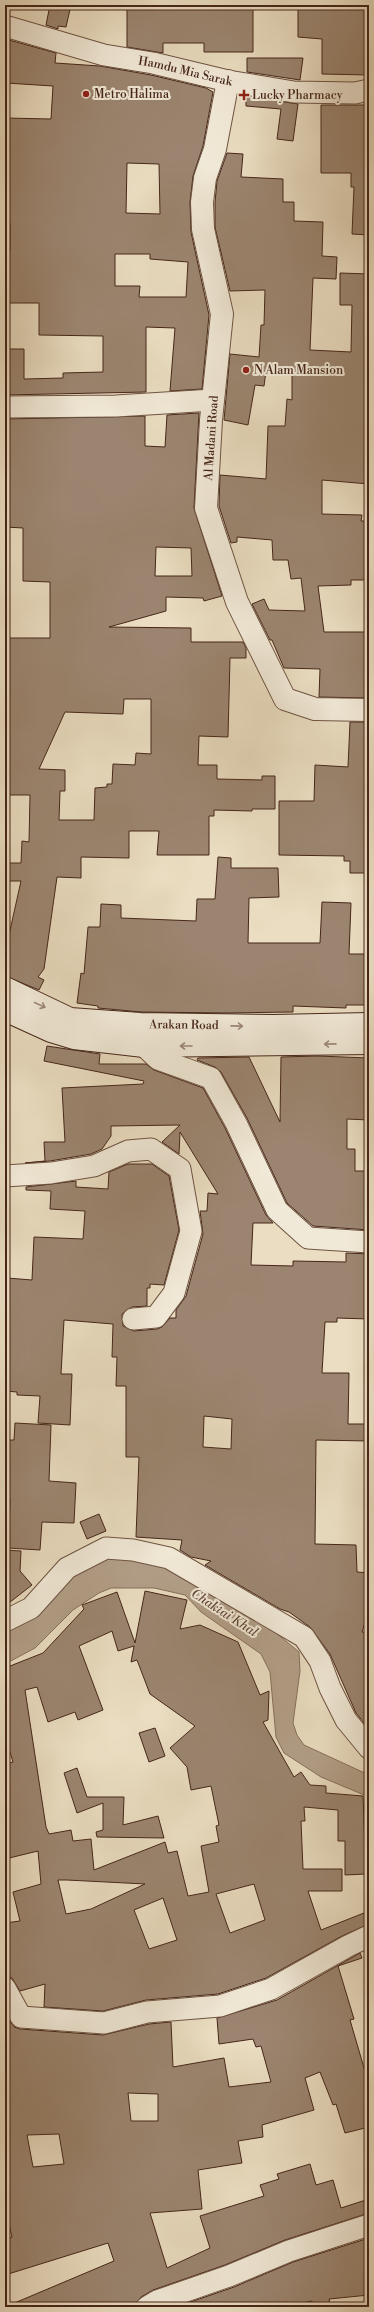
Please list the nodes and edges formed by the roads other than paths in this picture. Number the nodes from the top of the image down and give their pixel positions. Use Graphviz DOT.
graph roads {
  1 [pos="5,26"];
  2 [pos="228,81"];
  3 [pos="369,90"];
  4 [pos="213,400"];
  5 [pos="5,407"];
  6 [pos="369,710"];
  7 [pos="5,988"];
  8 [pos="5,1010"];
  9 [pos="369,1024"];
  10 [pos="369,1043"];
  11 [pos="144,1046"];
  12 [pos="5,1176"];
  13 [pos="369,1242"];
  14 [pos="132,1319"];
  15 [pos="5,1621"];
  16 [pos="369,1748"];
  17 [pos="369,1936"];
  18 [pos="5,1988"];
  19 [pos="369,2224"];
  20 [pos="147,2307"];
  1 -- 2 [label="street, Hamdu Mia Sarak"];
  2 -- 3 [label="street, Hamdu Mia Sarak"];
  2 -- 4 [label="main road, Al Madani Road"];
  4 -- 5 [label="street"];
  4 -- 6 [label="main road, Al Madani Road"];
  7 -- 9 [label="main road, Arakan Road, one-way"];
  8 -- 11 [label="main road, Arakan Road"];
  10 -- 11 [label="main road, Arakan Road, one-way"];
  11 -- 13 [label="street"];
  12 -- 14 [label="street"];
  15 -- 16 [label="street"];
  17 -- 18 [label="street"];
  19 -- 20 [label="street"];
}
